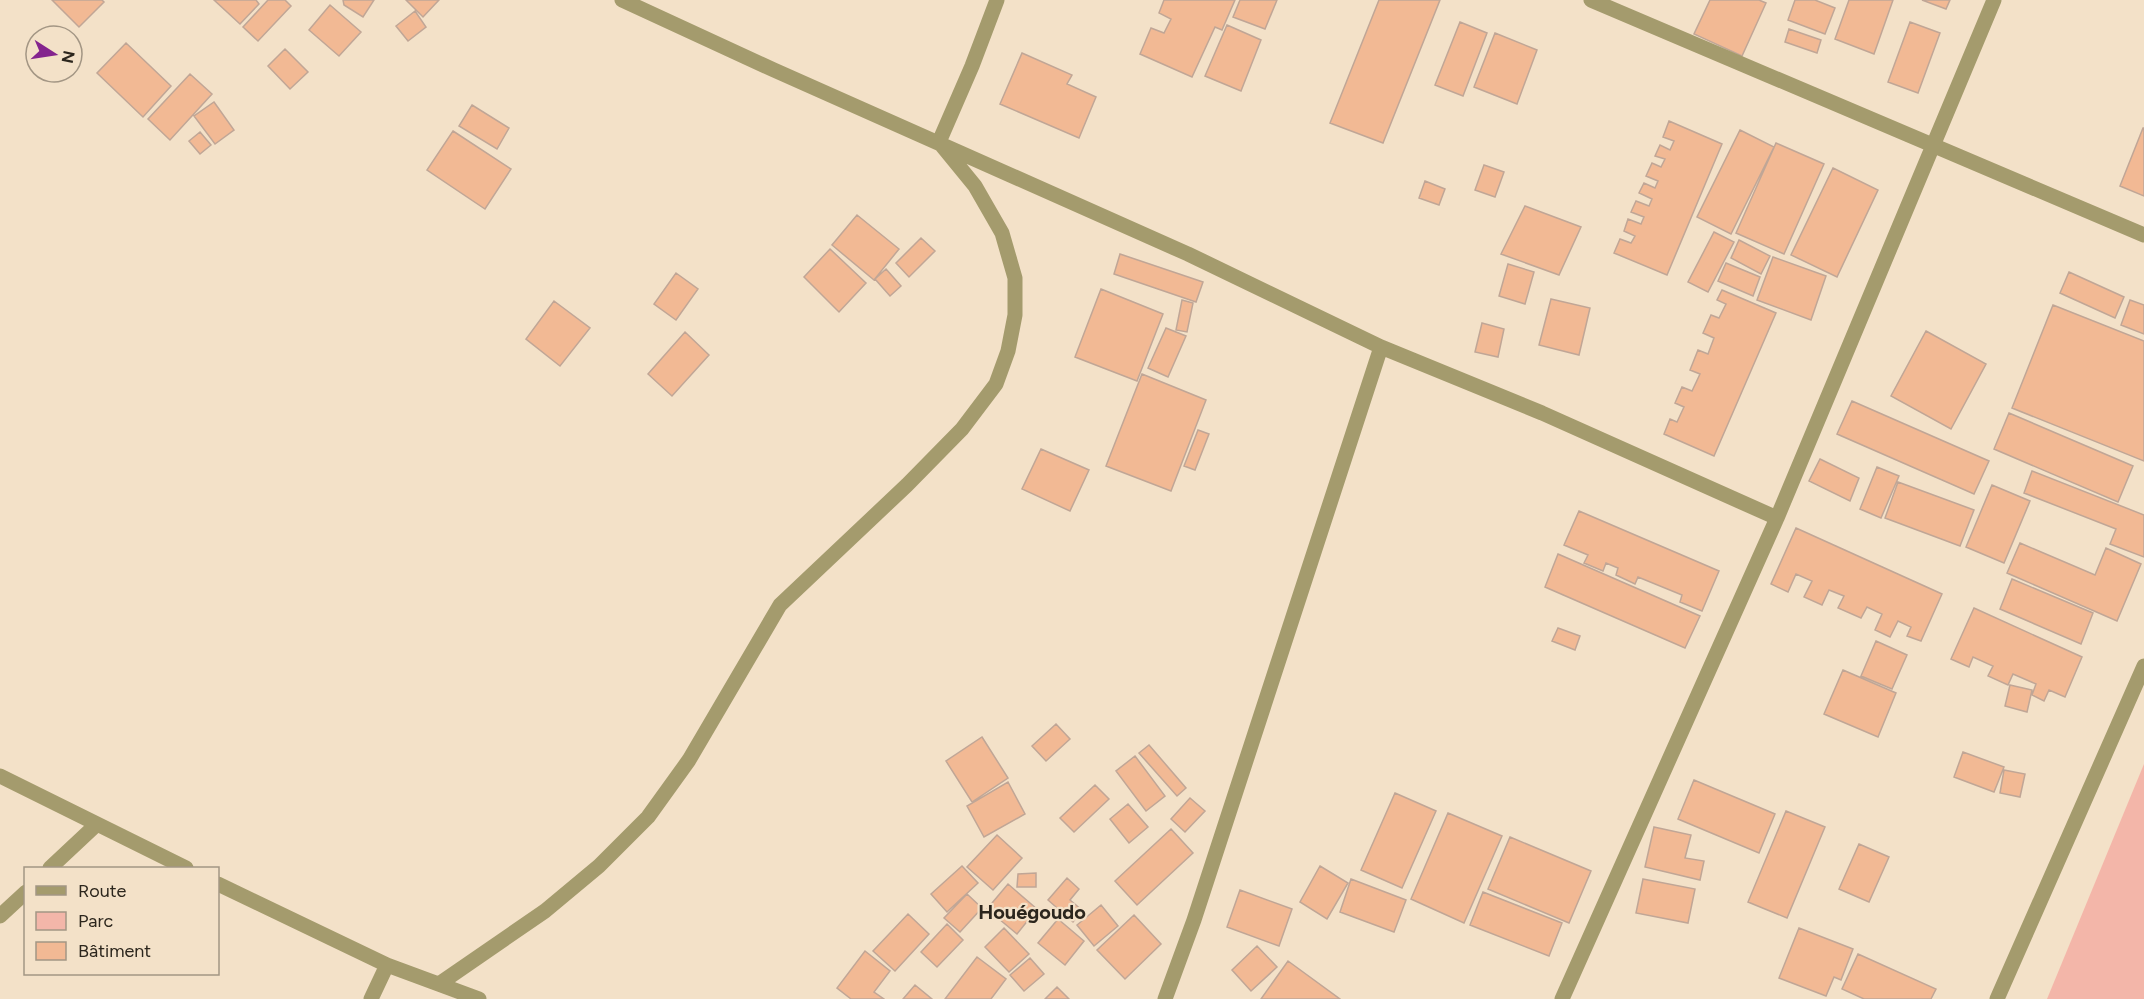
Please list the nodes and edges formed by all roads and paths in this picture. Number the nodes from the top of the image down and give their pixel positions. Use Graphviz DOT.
graph roads {
  1 [pos="622,0"];
  2 [pos="997,0"];
  3 [pos="1591,0"];
  4 [pos="1994,0"];
  5 [pos="939,142"];
  6 [pos="1933,145"];
  7 [pos="2144,235"];
  8 [pos="1381,347"];
  9 [pos="1777,518"];
  10 [pos="2144,666"];
  11 [pos="0,776"];
  12 [pos="97,824"];
  13 [pos="51,867"];
  14 [pos="184,867"];
  15 [pos="219,884"];
  16 [pos="24,894"];
  17 [pos="0,916"];
  18 [pos="387,965"];
  19 [pos="439,984"];
  20 [pos="371,999"];
  21 [pos="479,999"];
  22 [pos="1165,999"];
  23 [pos="1562,999"];
  24 [pos="1997,999"];
  1 -- 5 [label="street"];
  2 -- 5 [label="street"];
  3 -- 6 [label="street"];
  4 -- 6 [label="street"];
  5 -- 8 [label="street"];
  5 -- 19 [label="street"];
  6 -- 7 [label="street"];
  6 -- 9 [label="street"];
  8 -- 9 [label="street"];
  8 -- 22 [label="street"];
  9 -- 23 [label="street"];
  10 -- 24 [label="street"];
  11 -- 12 [label="street"];
  12 -- 13 [label="street"];
  12 -- 14 [label="street"];
  15 -- 18 [label="street"];
  16 -- 17 [label="street"];
  18 -- 19 [label="street"];
  18 -- 20 [label="street"];
  19 -- 21 [label="street"];
}
